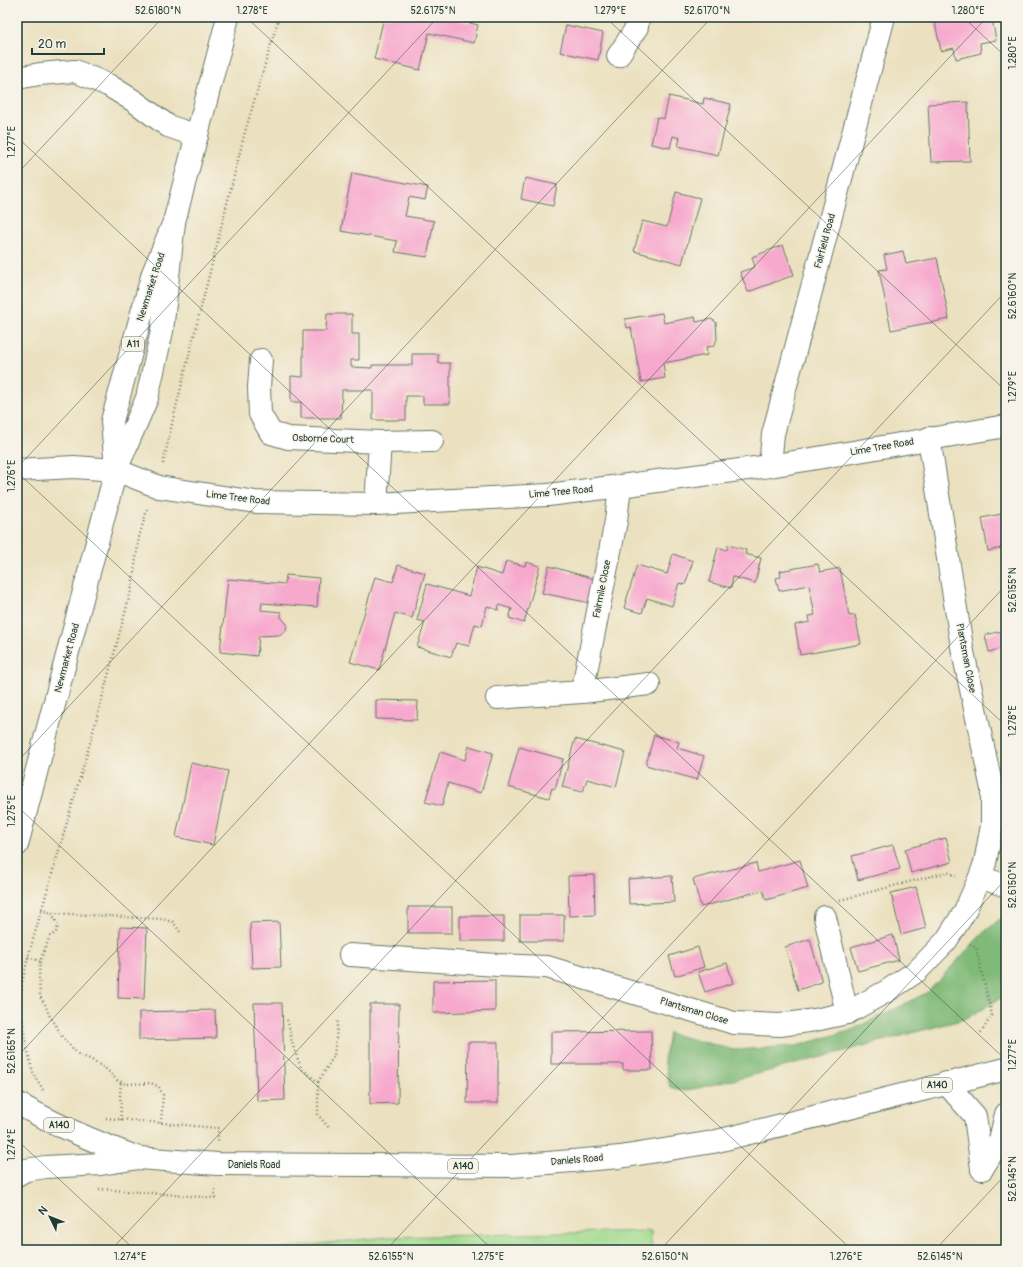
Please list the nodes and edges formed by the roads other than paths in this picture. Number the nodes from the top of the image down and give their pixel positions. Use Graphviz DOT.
graph roads {
  1 [pos="228,17"];
  2 [pos="638,17"];
  3 [pos="884,17"];
  4 [pos="618,56"];
  5 [pos="17,78"];
  6 [pos="197,136"];
  7 [pos="262,360"];
  8 [pos="1006,426"];
  9 [pos="929,438"];
  10 [pos="432,441"];
  11 [pos="380,442"];
  12 [pos="770,466"];
  13 [pos="17,470"];
  14 [pos="116,470"];
  15 [pos="620,486"];
  16 [pos="376,504"];
  17 [pos="649,684"];
  18 [pos="582,692"];
  19 [pos="497,698"];
  20 [pos="17,845"];
  21 [pos="978,882"];
  22 [pos="1006,886"];
  23 [pos="825,916"];
  24 [pos="350,955"];
  25 [pos="847,1013"];
  26 [pos="1006,1069"];
  27 [pos="946,1083"];
  28 [pos="17,1103"];
  29 [pos="1006,1114"];
  30 [pos="1003,1141"];
  31 [pos="139,1158"];
  32 [pos="17,1175"];
  1 -- 6 [label="main road, Newmarket Road / A11"];
  2 -- 4 [label="main road"];
  3 -- 12 [label="main road, Fairfield Road"];
  5 -- 6 [label="main road"];
  6 -- 14 [label="main road, Newmarket Road / A11"];
  7 -- 11 [label="main road, Osborne Court"];
  8 -- 9 [label="main road, Lime Tree Road"];
  9 -- 12 [label="main road, Lime Tree Road"];
  9 -- 21 [label="main road, Plantsman Close"];
  10 -- 11 [label="main road, Osborne Court"];
  11 -- 16 [label="main road"];
  12 -- 15 [label="main road, Lime Tree Road"];
  13 -- 14 [label="main road, Lime Tree Road"];
  14 -- 16 [label="main road, Lime Tree Road"];
  14 -- 20 [label="main road, Newmarket Road / A11"];
  15 -- 16 [label="main road, Lime Tree Road"];
  15 -- 18 [label="main road, Fairmile Close"];
  17 -- 18 [label="main road"];
  18 -- 19 [label="main road"];
  21 -- 22 [label="main road"];
  21 -- 25 [label="main road, Plantsman Close"];
  23 -- 25 [label="main road"];
  24 -- 25 [label="main road, Plantsman Close"];
  26 -- 27 [label="main road, Daniels Road / A140"];
  27 -- 30 [label="main road"];
  27 -- 31 [label="main road, Daniels Road / A140"];
  28 -- 31 [label="main road, Daniels Road / A140"];
  29 -- 30 [label="main road"];
  31 -- 32 [label="main road, Daniels Road / A140"];
}
